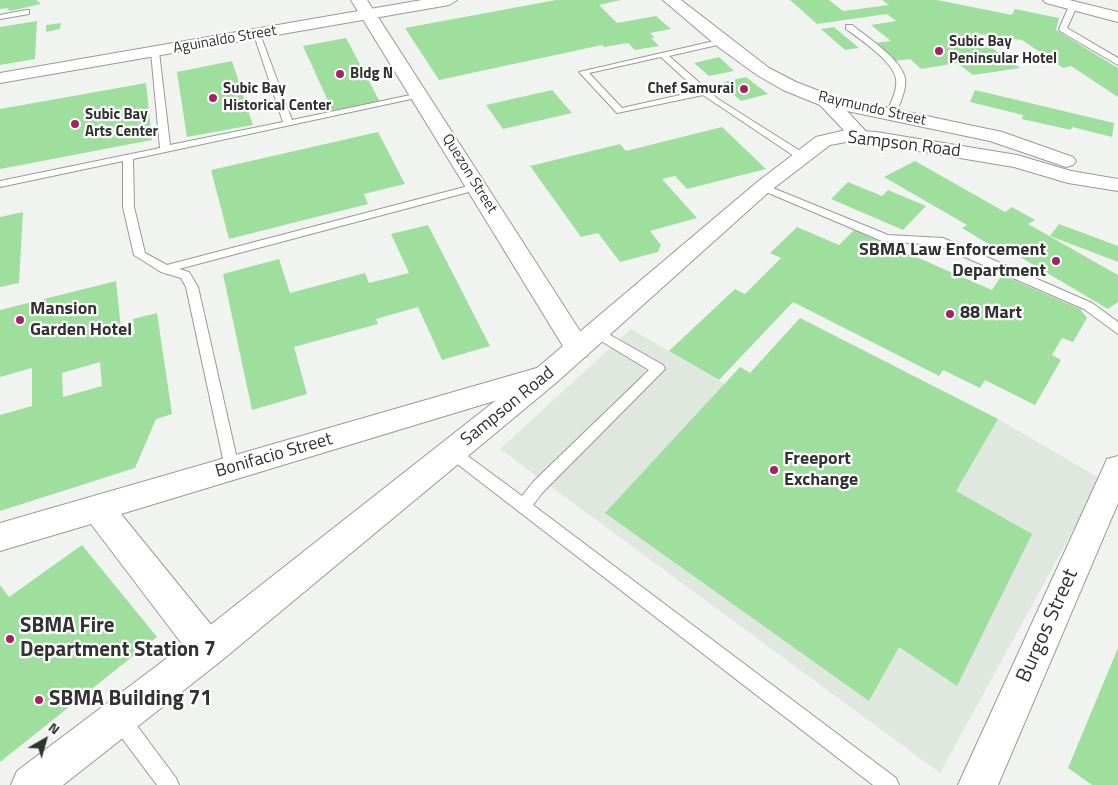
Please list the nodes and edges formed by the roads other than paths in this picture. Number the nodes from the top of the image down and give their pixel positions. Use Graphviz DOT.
graph roads {
  1 [pos="449,0"];
  2 [pos="671,0"];
  3 [pos="1051,0"];
  4 [pos="1073,6"];
  5 [pos="364,7"];
  6 [pos="26,12"];
  7 [pos="1118,17"];
  8 [pos="0,18"];
  9 [pos="849,27"];
  10 [pos="256,34"];
  11 [pos="724,42"];
  12 [pos="155,52"];
  13 [pos="663,54"];
  14 [pos="1118,62"];
  15 [pos="0,78"];
  16 [pos="704,92"];
  17 [pos="420,96"];
  18 [pos="827,101"];
  19 [pos="891,114"];
  20 [pos="289,124"];
  21 [pos="861,137"];
  22 [pos="165,150"];
  23 [pos="801,156"];
  24 [pos="128,158"];
  25 [pos="1017,161"];
  26 [pos="1066,161"];
  27 [pos="1118,168"];
  28 [pos="0,184"];
  29 [pos="1118,185"];
  30 [pos="476,187"];
  31 [pos="763,187"];
  32 [pos="165,269"];
  33 [pos="1118,329"];
  34 [pos="587,340"];
  35 [pos="547,375"];
  36 [pos="452,452"];
  37 [pos="232,468"];
  38 [pos="1118,468"];
  39 [pos="523,506"];
  40 [pos="97,508"];
  41 [pos="0,537"];
  42 [pos="208,649"];
  43 [pos="118,718"];
  44 [pos="31,785"];
  45 [pos="169,785"];
  46 [pos="889,785"];
  47 [pos="978,785"];
  1 -- 5 [label="street, Aguinaldo Street"];
  2 -- 11 [label="street, Raymundo Street"];
  3 -- 4 [label="street"];
  4 -- 7 [label="street"];
  4 -- 14 [label="lane"];
  5 -- 10 [label="street, Aguinaldo Street"];
  5 -- 17 [label="street, Quezon Street"];
  6 -- 8 [label="lane"];
  9 -- 19 [label="lane"];
  10 -- 12 [label="street, Aguinaldo Street"];
  10 -- 20 [label="lane"];
  11 -- 13 [label="lane"];
  11 -- 18 [label="street, Raymundo Street"];
  12 -- 15 [label="street, Aguinaldo Street"];
  12 -- 22 [label="lane"];
  13 -- 16 [label="lane"];
  13 -- 16 [label="lane"];
  16 -- 23 [label="lane"];
  17 -- 20 [label="lane"];
  17 -- 30 [label="street, Quezon Street"];
  18 -- 19 [label="street, Raymundo Street"];
  18 -- 21 [label="street"];
  19 -- 26 [label="street, Raymundo Street"];
  20 -- 22 [label="lane"];
  21 -- 23 [label="street, Sampson Road"];
  21 -- 25 [label="street, Sampson Road"];
  22 -- 24 [label="lane"];
  23 -- 31 [label="street, Sampson Road"];
  24 -- 28 [label="lane"];
  24 -- 32 [label="lane"];
  25 -- 26 [label="street, Sampson Road"];
  25 -- 29 [label="street, Sampson Road"];
  26 -- 27 [label="street, Sampson Road"];
  30 -- 32 [label="lane"];
  30 -- 34 [label="street, Quezon Street"];
  31 -- 33 [label="lane"];
  31 -- 34 [label="street, Sampson Road"];
  32 -- 37 [label="lane"];
  34 -- 35 [label="street, Sampson Road"];
  34 -- 39 [label="lane"];
  35 -- 36 [label="street, Sampson Road"];
  35 -- 37 [label="street, Bonifacio Street"];
  36 -- 39 [label="lane"];
  36 -- 42 [label="street, Sampson Road"];
  37 -- 40 [label="street, Bonifacio Street"];
  38 -- 47 [label="street, Burgos Street"];
  39 -- 46 [label="lane"];
  40 -- 41 [label="street, Bonifacio Street"];
  40 -- 42 [label="street"];
  42 -- 43 [label="street, Sampson Road"];
  43 -- 44 [label="street, Sampson Road"];
  43 -- 45 [label="lane"];
}
